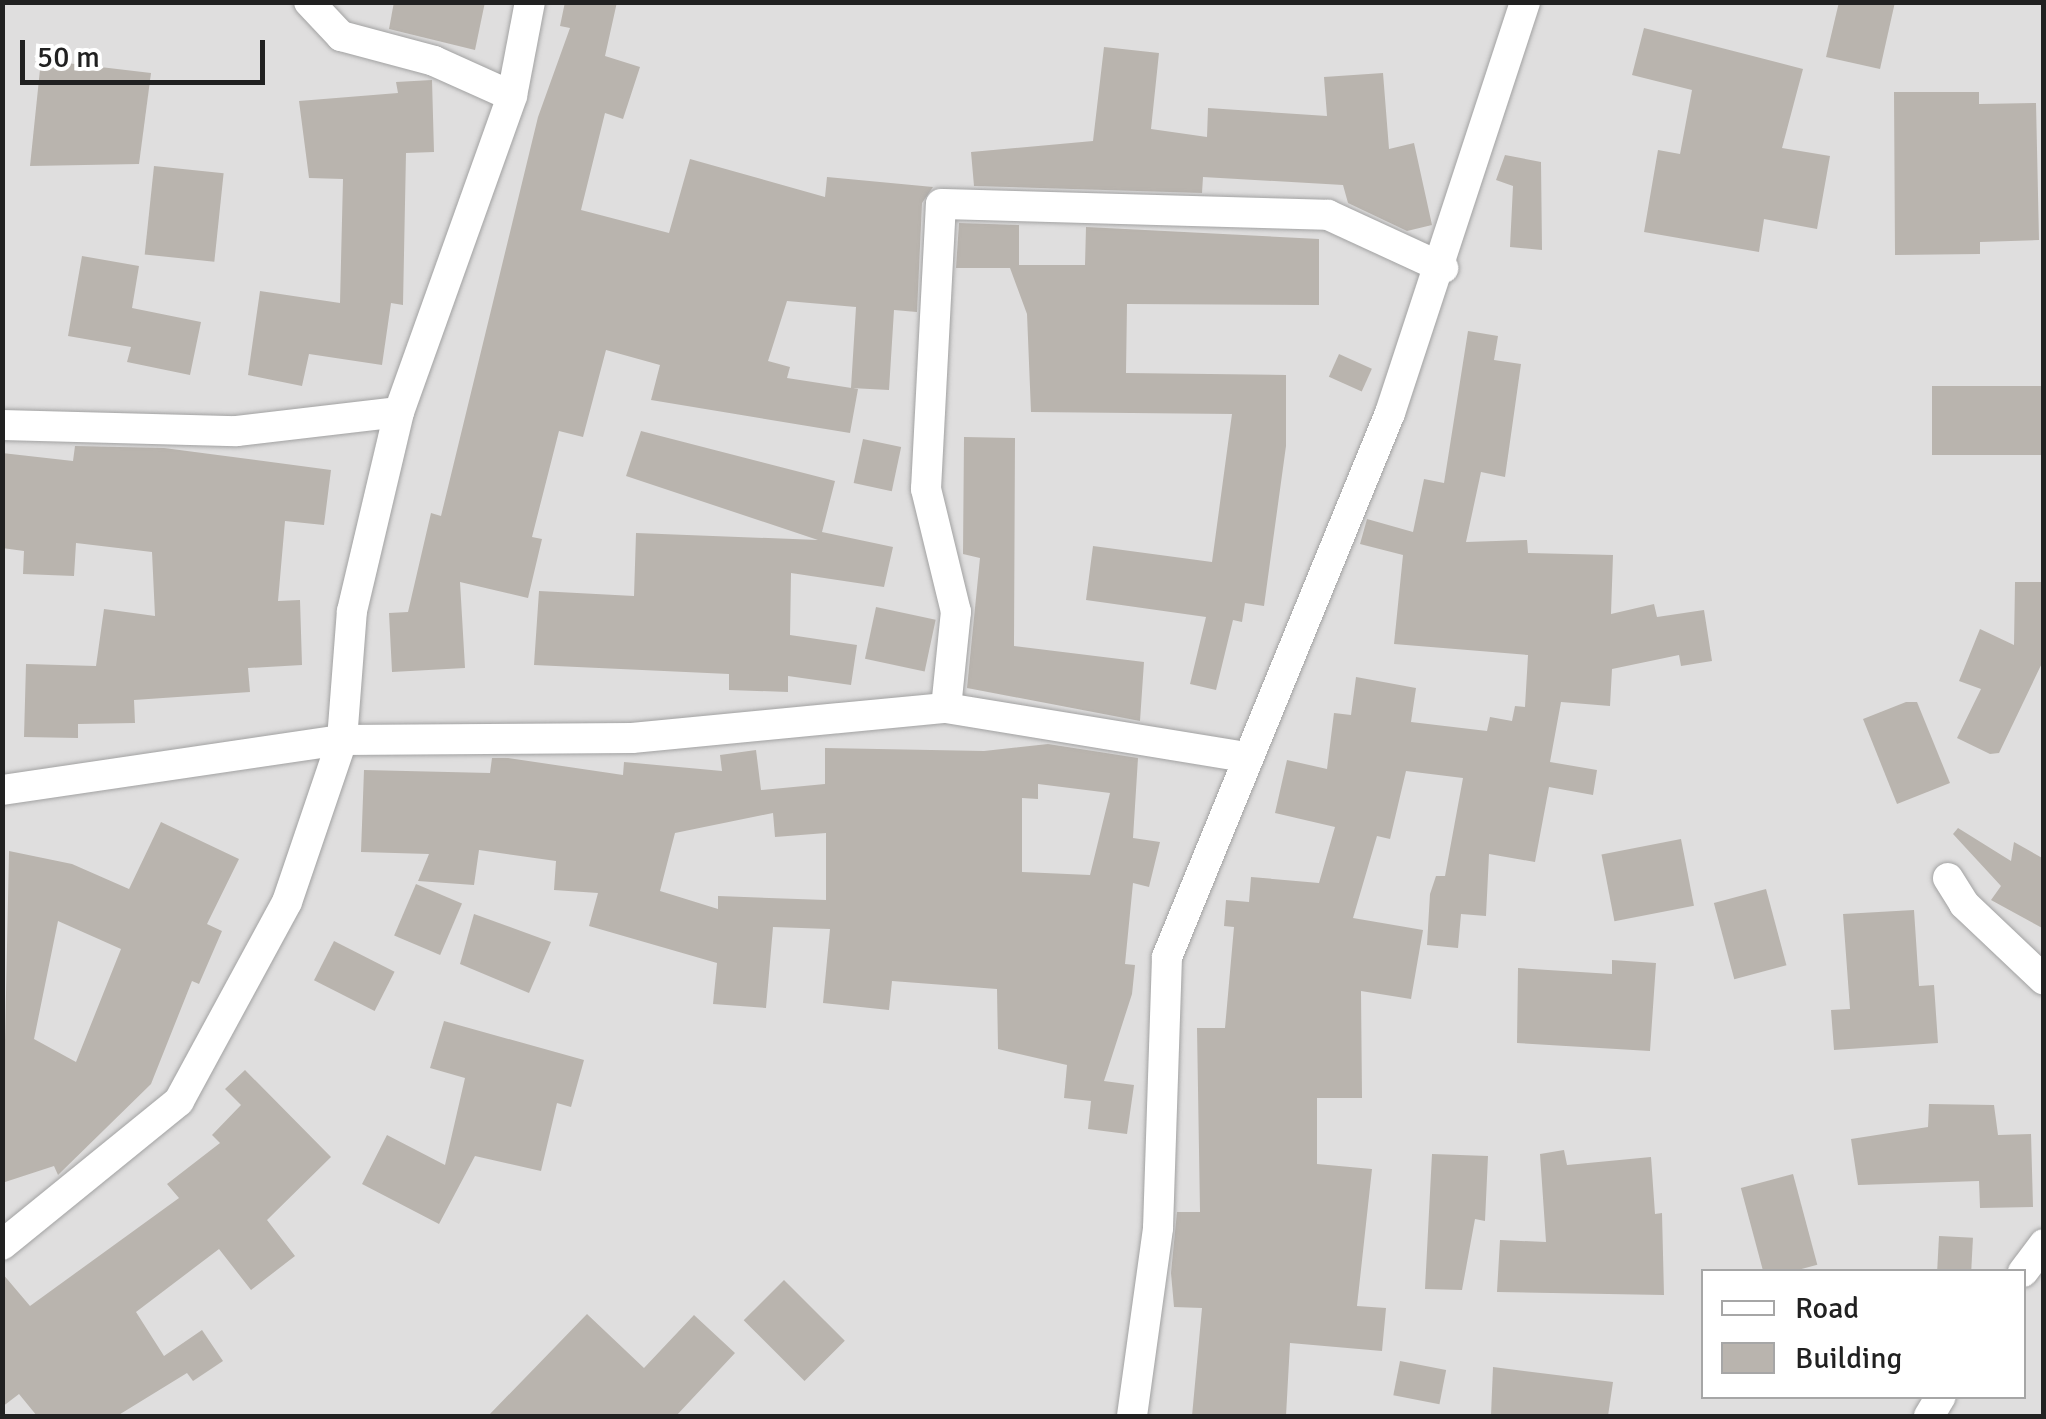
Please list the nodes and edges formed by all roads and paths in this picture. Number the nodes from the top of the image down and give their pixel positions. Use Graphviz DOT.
graph roads {
  1 [pos="309,2"];
  2 [pos="530,2"];
  3 [pos="1525,2"];
  4 [pos="512,96"];
  5 [pos="1443,268"];
  6 [pos="399,412"];
  7 [pos="2,425"];
  8 [pos="946,708"];
  9 [pos="342,740"];
  10 [pos="1246,756"];
  11 [pos="2,790"];
  12 [pos="1948,878"];
  13 [pos="2044,980"];
  14 [pos="2044,1244"];
  15 [pos="2,1245"];
  16 [pos="2025,1269"];
  17 [pos="1132,1416"];
  1 -- 4 [label="street"];
  2 -- 4 [label="street"];
  3 -- 5 [label="street"];
  4 -- 6 [label="street"];
  5 -- 8 [label="street"];
  5 -- 10 [label="street"];
  6 -- 7 [label="street"];
  6 -- 9 [label="street"];
  8 -- 9 [label="street"];
  8 -- 10 [label="street"];
  9 -- 11 [label="street"];
  9 -- 15 [label="street"];
  10 -- 17 [label="street"];
  12 -- 13 [label="street"];
  14 -- 16 [label="street"];
}
